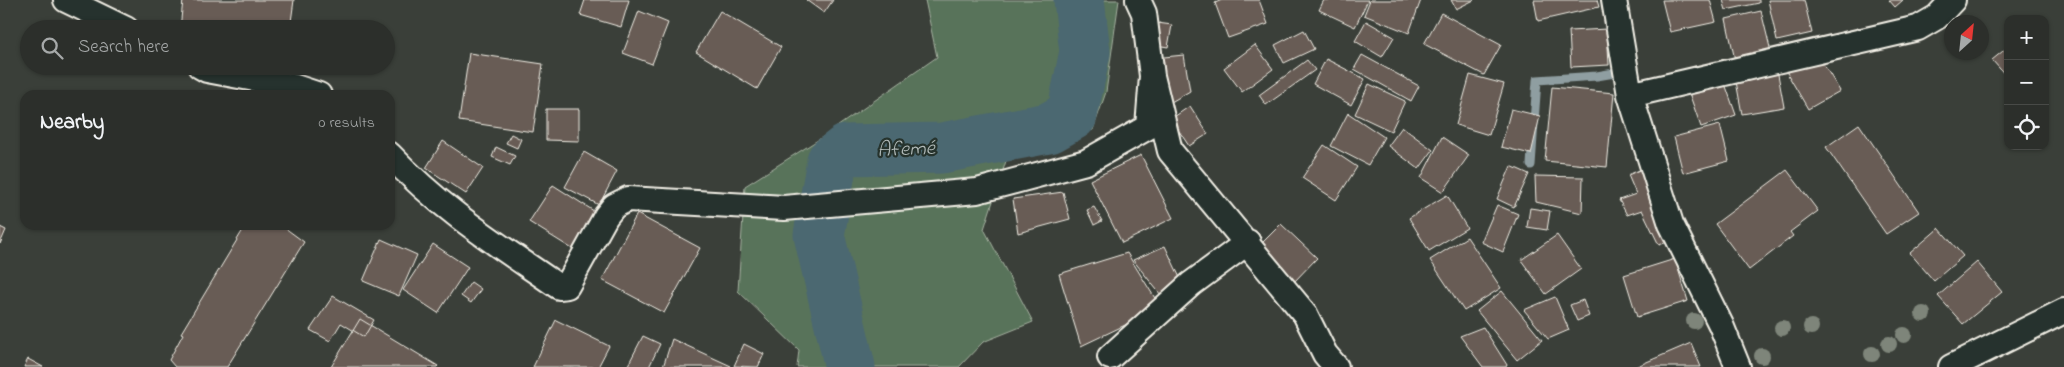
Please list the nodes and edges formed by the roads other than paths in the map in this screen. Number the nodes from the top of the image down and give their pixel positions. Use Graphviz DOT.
graph roads {
  1 [pos="70,0"];
  2 [pos="1138,0"];
  3 [pos="1614,0"];
  4 [pos="1953,0"];
  5 [pos="109,20"];
  6 [pos="234,75"];
  7 [pos="1152,76"];
  8 [pos="304,90"];
  9 [pos="1630,95"];
  10 [pos="395,160"];
  11 [pos="1248,242"];
  12 [pos="2064,311"];
  13 [pos="1110,357"];
  14 [pos="1336,367"];
  15 [pos="1738,367"];
  16 [pos="1951,367"];
  1 -- 5 [label="street"];
  2 -- 7 [label="street"];
  3 -- 9 [label="street"];
  4 -- 9 [label="street"];
  6 -- 8 [label="street"];
  7 -- 10 [label="street"];
  7 -- 11 [label="street"];
  9 -- 15 [label="street"];
  11 -- 13 [label="street"];
  11 -- 14 [label="street"];
  12 -- 16 [label="street"];
}
